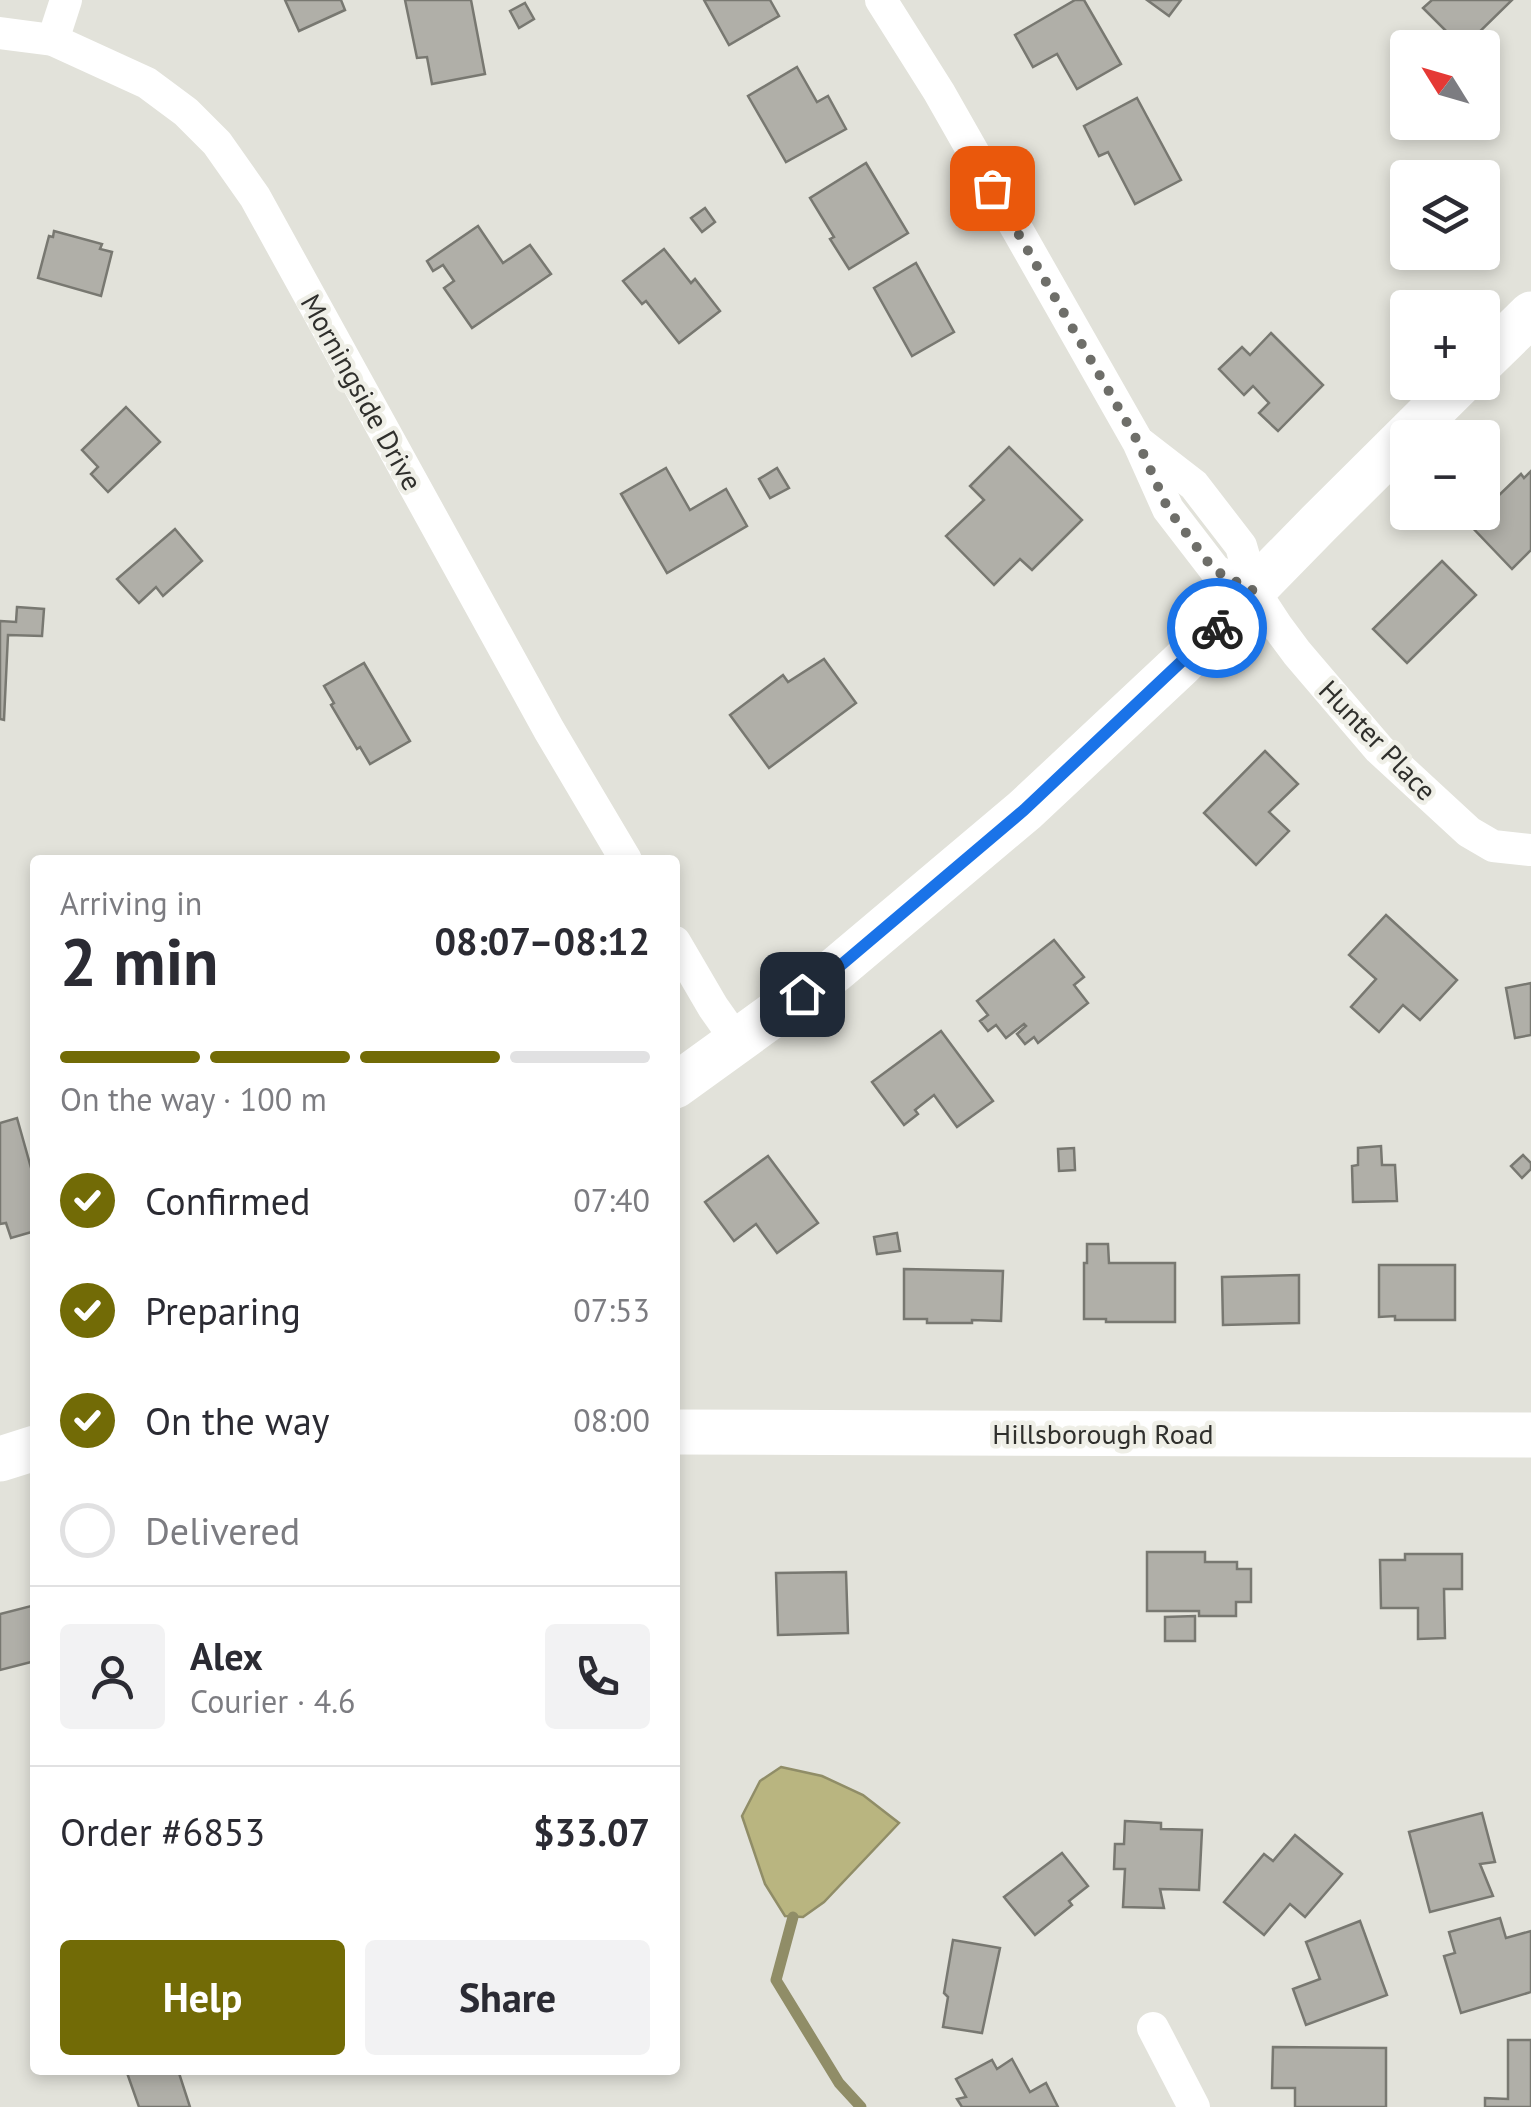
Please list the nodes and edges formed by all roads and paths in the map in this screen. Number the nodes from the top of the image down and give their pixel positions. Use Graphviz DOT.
graph roads {
  1 [pos="66,0"];
  2 [pos="881,0"];
  3 [pos="0,33"];
  4 [pos="53,40"];
  5 [pos="1531,314"];
  6 [pos="1500,344"];
  7 [pos="1444,400"];
  8 [pos="1254,591"];
  9 [pos="1530,850"];
  10 [pos="623,855"];
  11 [pos="680,951"];
  12 [pos="737,1041"];
  13 [pos="680,1082"];
  14 [pos="680,1432"];
  15 [pos="1531,1435"];
  16 [pos="30,1450"];
  17 [pos="0,1460"];
  18 [pos="1154,2028"];
  19 [pos="1194,2107"];
  1 -- 4 [label="street"];
  2 -- 8 [label="street, Hunter Place"];
  3 -- 4 [label="street, Morningside Drive"];
  4 -- 10 [label="street, Morningside Drive"];
  5 -- 6 [label="main road"];
  7 -- 8 [label="main road"];
  8 -- 9 [label="street, Hunter Place"];
  8 -- 12 [label="main road"];
  11 -- 12 [label="street"];
  12 -- 13 [label="main road"];
  14 -- 15 [label="main road, Hillsborough Road"];
  16 -- 17 [label="main road"];
  18 -- 19 [label="street"];
}
